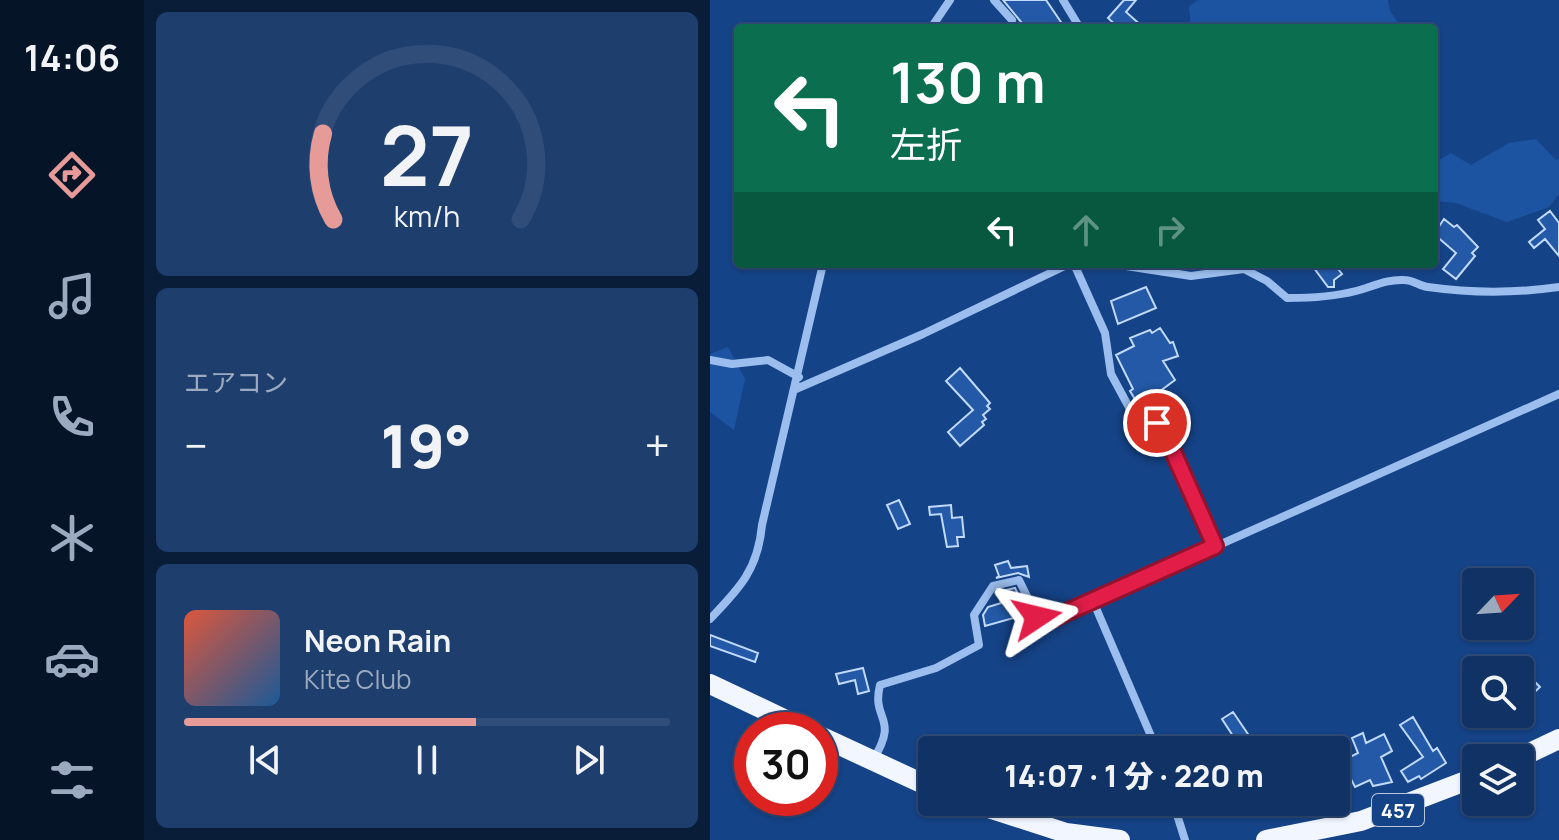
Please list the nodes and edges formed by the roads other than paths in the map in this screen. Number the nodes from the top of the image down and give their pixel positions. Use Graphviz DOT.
graph roads {
  1 [pos="950,0"];
  2 [pos="994,0"];
  3 [pos="1063,0"];
  4 [pos="1012,20"];
  5 [pos="934,24"];
  6 [pos="1078,24"];
  7 [pos="822,268"];
  8 [pos="1061,268"];
  9 [pos="1072,268"];
  10 [pos="1139,268"];
  11 [pos="1559,287"];
  12 [pos="710,360"];
  13 [pos="799,377"];
  14 [pos="796,389"];
  15 [pos="1559,394"];
  16 [pos="1215,546"];
  17 [pos="1093,601"];
  18 [pos="710,619"];
  19 [pos="710,684"];
  20 [pos="769,712"];
  21 [pos="1151,736"];
  22 [pos="1559,739"];
  23 [pos="838,744"];
  24 [pos="1534,751"];
  25 [pos="872,760"];
  26 [pos="918,781"];
  27 [pos="1462,783"];
  28 [pos="1013,816"];
  29 [pos="1177,816"];
  30 [pos="1317,836"];
  31 [pos="1110,839"];
  32 [pos="1185,840"];
  33 [pos="1266,840"];
  1 -- 5 [label="street"];
  2 -- 4 [label="street"];
  3 -- 6 [label="street"];
  7 -- 13 [label="street"];
  8 -- 14 [label="street"];
  9 -- 16 [label="street"];
  10 -- 11 [label="street"];
  12 -- 13 [label="street"];
  13 -- 14 [label="street"];
  14 -- 18 [label="street"];
  15 -- 16 [label="street"];
  16 -- 17 [label="street"];
  17 -- 21 [label="street"];
  17 -- 25 [label="street"];
  19 -- 20 [label="highway"];
  22 -- 24 [label="highway"];
  23 -- 25 [label="highway"];
  25 -- 26 [label="highway"];
  27 -- 30 [label="highway, 457"];
  28 -- 31 [label="highway"];
  29 -- 32 [label="street"];
  30 -- 33 [label="highway, 457"];
}
